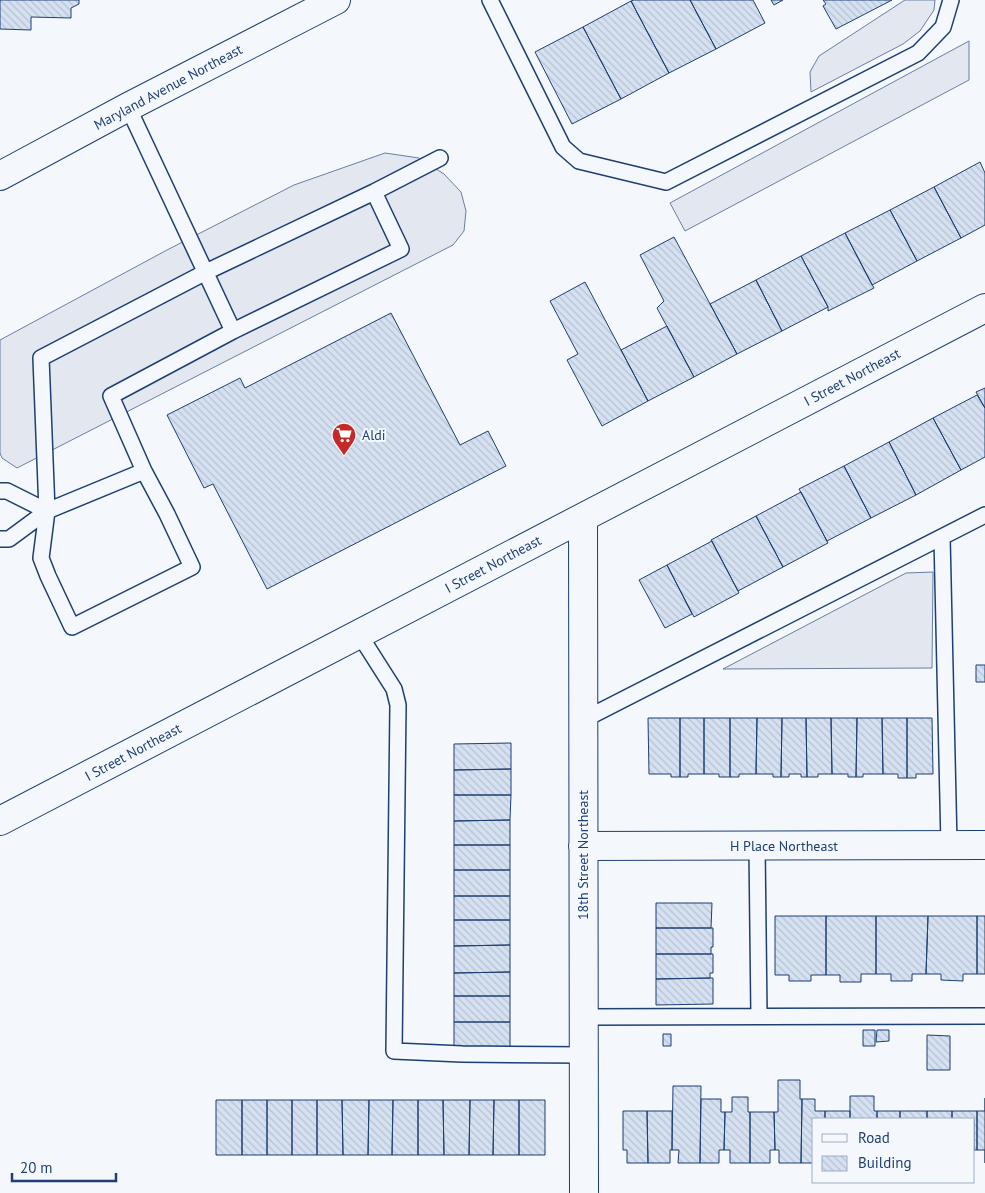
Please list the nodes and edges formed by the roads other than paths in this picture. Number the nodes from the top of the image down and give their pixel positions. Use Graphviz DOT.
graph roads {
  1 [pos="490,0"];
  2 [pos="951,0"];
  3 [pos="328,2"];
  4 [pos="128,107"];
  5 [pos="440,158"];
  6 [pos="0,176"];
  7 [pos="374,192"];
  8 [pos="206,272"];
  9 [pos="985,308"];
  10 [pos="233,331"];
  11 [pos="144,471"];
  12 [pos="0,491"];
  13 [pos="47,511"];
  14 [pos="985,515"];
  15 [pos="583,518"];
  16 [pos="942,537"];
  17 [pos="0,539"];
  18 [pos="359,634"];
  19 [pos="583,720"];
  20 [pos="0,821"];
  21 [pos="949,845"];
  22 [pos="985,845"];
  23 [pos="583,846"];
  24 [pos="758,846"];
  25 [pos="759,1016"];
  26 [pos="985,1016"];
  27 [pos="583,1017"];
  28 [pos="584,1055"];
  29 [pos="584,1193"];
  1 -- 2 [label="lane"];
  3 -- 4 [label="street, Maryland Avenue Northeast"];
  4 -- 6 [label="street, Maryland Avenue Northeast"];
  4 -- 8 [label="lane"];
  5 -- 7 [label="lane"];
  7 -- 8 [label="lane"];
  7 -- 10 [label="lane"];
  8 -- 10 [label="lane"];
  8 -- 13 [label="lane"];
  9 -- 15 [label="street, I Street Northeast"];
  10 -- 11 [label="lane"];
  11 -- 13 [label="lane"];
  11 -- 13 [label="lane"];
  12 -- 13 [label="lane"];
  13 -- 17 [label="lane"];
  14 -- 16 [label="lane"];
  15 -- 18 [label="street, I Street Northeast"];
  15 -- 19 [label="street, 18th Street Northeast"];
  16 -- 19 [label="lane"];
  16 -- 21 [label="lane"];
  18 -- 20 [label="street, I Street Northeast"];
  18 -- 28 [label="lane"];
  19 -- 23 [label="street, 18th Street Northeast"];
  21 -- 22 [label="street, H Place Northeast"];
  21 -- 24 [label="street, H Place Northeast"];
  23 -- 24 [label="street, H Place Northeast"];
  23 -- 27 [label="street, 18th Street Northeast"];
  24 -- 25 [label="lane"];
  25 -- 26 [label="lane"];
  25 -- 27 [label="lane"];
  27 -- 28 [label="street, 18th Street Northeast"];
  28 -- 29 [label="street, 18th Street Northeast"];
}
